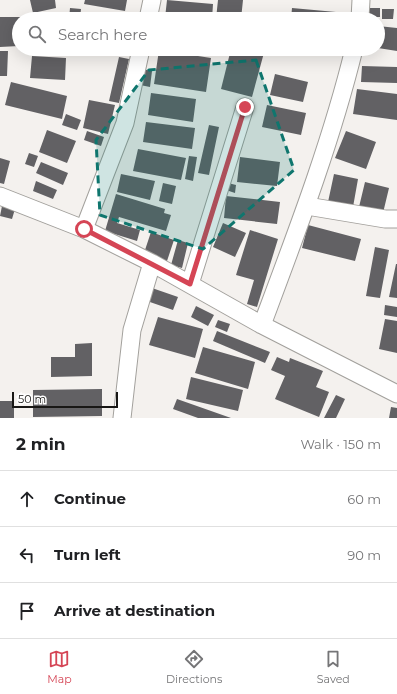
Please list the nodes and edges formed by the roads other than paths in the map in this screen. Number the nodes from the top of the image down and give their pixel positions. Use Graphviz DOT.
graph roads {
  1 [pos="152,0"];
  2 [pos="361,0"];
  3 [pos="149,12"];
  4 [pos="360,12"];
  5 [pos="139,56"];
  6 [pos="352,56"];
  7 [pos="245,107"];
  8 [pos="0,196"];
  9 [pos="307,206"];
  10 [pos="397,219"];
  11 [pos="84,229"];
  12 [pos="152,263"];
  13 [pos="190,284"];
  14 [pos="262,325"];
  15 [pos="397,394"];
  16 [pos="122,418"];
  1 -- 3 [label="street"];
  2 -- 4 [label="street"];
  5 -- 11 [label="street"];
  6 -- 9 [label="street"];
  7 -- 13 [label="street"];
  8 -- 11 [label="street"];
  9 -- 10 [label="street"];
  9 -- 14 [label="street"];
  11 -- 12 [label="street"];
  12 -- 13 [label="street"];
  12 -- 16 [label="street"];
  13 -- 14 [label="street"];
  14 -- 15 [label="street"];
}
